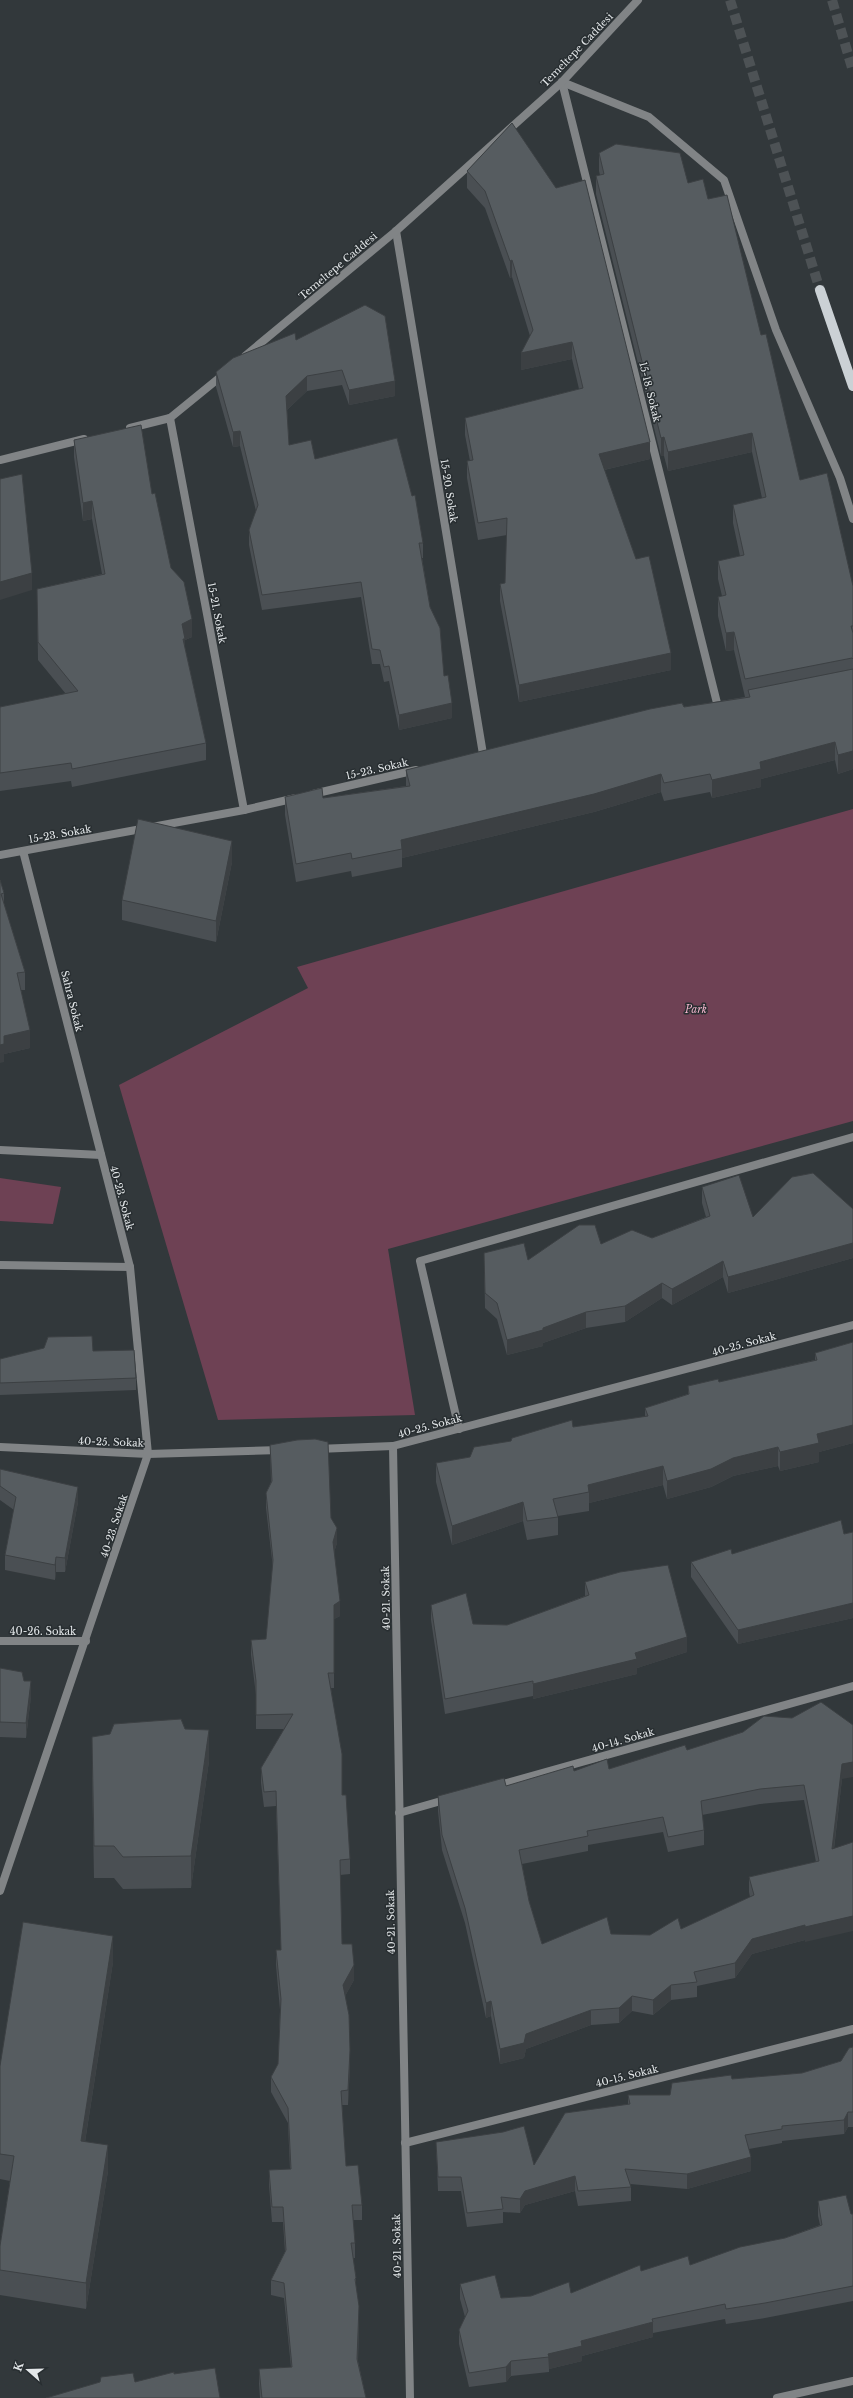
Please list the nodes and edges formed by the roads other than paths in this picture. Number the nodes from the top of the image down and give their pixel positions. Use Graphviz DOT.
graph roads {
  1 [pos="638,0"];
  2 [pos="562,82"];
  3 [pos="396,231"];
  4 [pos="820,290"];
  5 [pos="853,386"];
  6 [pos="170,418"];
  7 [pos="124,430"];
  8 [pos="93,437"];
  9 [pos="0,460"];
  10 [pos="853,519"];
  11 [pos="718,707"];
  12 [pos="483,754"];
  13 [pos="422,769"];
  14 [pos="244,810"];
  15 [pos="23,851"];
  16 [pos="0,855"];
  17 [pos="853,1137"];
  18 [pos="0,1150"];
  19 [pos="101,1155"];
  20 [pos="0,1265"];
  21 [pos="130,1267"];
  22 [pos="853,1326"];
  23 [pos="459,1429"];
  24 [pos="393,1446"];
  25 [pos="0,1447"];
  26 [pos="291,1449"];
  27 [pos="306,1449"];
  28 [pos="148,1454"];
  29 [pos="86,1640"];
  30 [pos="0,1641"];
  31 [pos="853,1686"];
  32 [pos="484,1789"];
  33 [pos="453,1798"];
  34 [pos="399,1813"];
  35 [pos="0,1891"];
  36 [pos="853,2028"];
  37 [pos="405,2143"];
  38 [pos="853,2382"];
  39 [pos="410,2398"];
  40 [pos="776,2398"];
  1 -- 2 [label="street, Temeltepe Caddesi"];
  2 -- 3 [label="street, Temeltepe Caddesi"];
  2 -- 10 [label="street"];
  2 -- 11 [label="street, 15-18. Sokak"];
  3 -- 6 [label="street, Temeltepe Caddesi"];
  3 -- 12 [label="street, 15-20. Sokak"];
  4 -- 5 [label="main road"];
  6 -- 7 [label="street, Temeltepe Caddesi"];
  6 -- 14 [label="street, 15-21. Sokak"];
  8 -- 9 [label="street"];
  13 -- 14 [label="street, 15-23. Sokak"];
  14 -- 15 [label="street, 15-23. Sokak"];
  15 -- 16 [label="street, 15-23. Sokak"];
  15 -- 19 [label="street, Sahra Sokak"];
  17 -- 23 [label="street"];
  18 -- 19 [label="street"];
  19 -- 21 [label="street, 40-23. Sokak"];
  20 -- 21 [label="street"];
  21 -- 28 [label="street, 40-23. Sokak"];
  22 -- 23 [label="street, 40-25. Sokak"];
  23 -- 24 [label="street, 40-25. Sokak"];
  24 -- 27 [label="street, 40-25. Sokak"];
  24 -- 34 [label="street, 40-21. Sokak"];
  25 -- 28 [label="street, 40-25. Sokak"];
  26 -- 28 [label="street, 40-25. Sokak"];
  28 -- 29 [label="street, 40-23. Sokak"];
  29 -- 30 [label="street, 40-26. Sokak"];
  29 -- 35 [label="street, 40-23. Sokak"];
  31 -- 32 [label="street, 40-14. Sokak"];
  33 -- 34 [label="street"];
  34 -- 37 [label="street, 40-21. Sokak"];
  36 -- 37 [label="street, 40-15. Sokak"];
  37 -- 39 [label="street, 40-21. Sokak"];
  38 -- 40 [label="street"];
}
